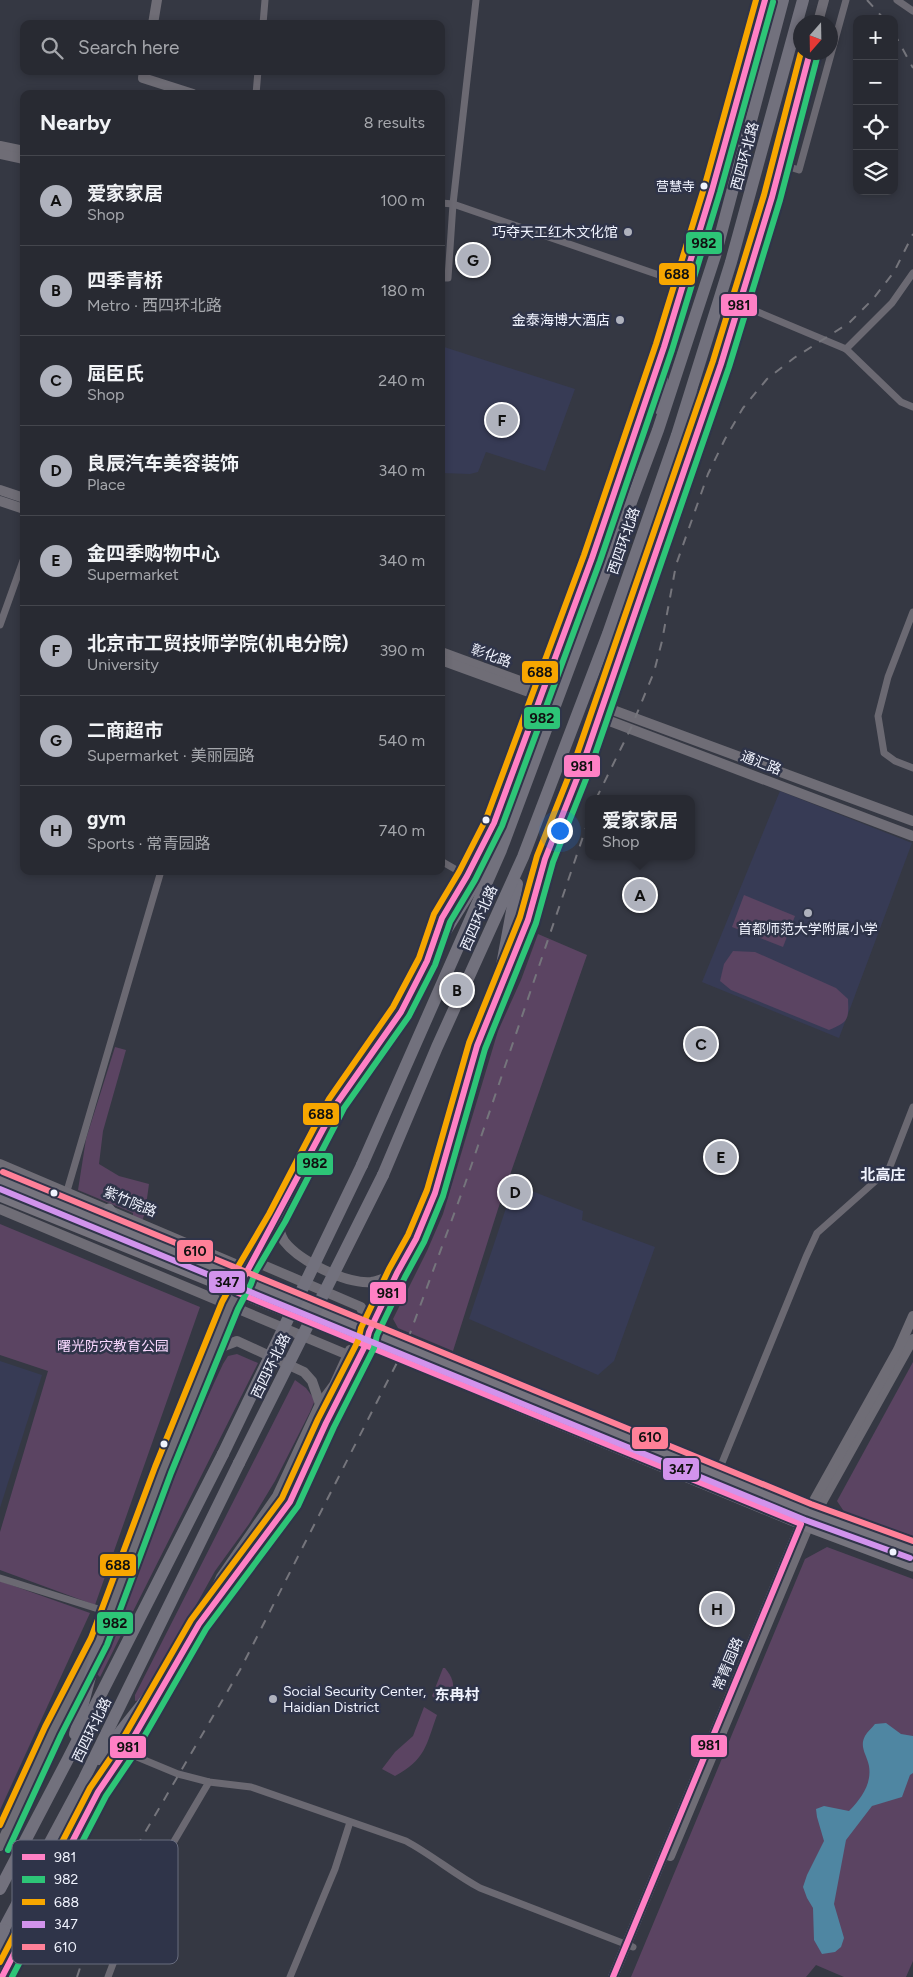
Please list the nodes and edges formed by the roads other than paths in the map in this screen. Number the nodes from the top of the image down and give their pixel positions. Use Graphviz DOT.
graph roads {
  1 [pos="157,0"];
  2 [pos="265,0"];
  3 [pos="476,0"];
  4 [pos="764,0"];
  5 [pos="782,0"];
  6 [pos="803,0"];
  7 [pos="824,0"];
  8 [pos="846,0"];
  9 [pos="897,0"];
  10 [pos="913,11"];
  11 [pos="820,15"];
  12 [pos="154,20"];
  13 [pos="263,20"];
  14 [pos="808,60"];
  15 [pos="143,75"];
  16 [pos="258,75"];
  17 [pos="180,90"];
  18 [pos="256,90"];
  19 [pos="0,146"];
  20 [pos="20,150"];
  21 [pos="0,154"];
  22 [pos="20,158"];
  23 [pos="780,164"];
  24 [pos="445,203"];
  25 [pos="453,204"];
  26 [pos="913,273"];
  27 [pos="445,278"];
  28 [pos="684,284"];
  29 [pos="740,304"];
  30 [pos="664,347"];
  31 [pos="846,349"];
  32 [pos="721,364"];
  33 [pos="913,407"];
  34 [pos="658,430"];
  35 [pos="677,435"];
  36 [pos="0,490"];
  37 [pos="20,497"];
  38 [pos="0,501"];
  39 [pos="20,508"];
  40 [pos="20,569"];
  41 [pos="913,612"];
  42 [pos="0,625"];
  43 [pos="445,653"];
  44 [pos="445,661"];
  45 [pos="543,691"];
  46 [pos="602,706"];
  47 [pos="599,716"];
  48 [pos="913,768"];
  49 [pos="913,821"];
  50 [pos="913,836"];
  51 [pos="501,850"];
  52 [pos="523,857"];
  53 [pos="445,863"];
  54 [pos="160,875"];
  55 [pos="467,876"];
  56 [pos="427,961"];
  57 [pos="491,1009"];
  58 [pos="913,1107"];
  59 [pos="911,1116"];
  60 [pos="0,1164"];
  61 [pos="0,1180"];
  62 [pos="67,1191"];
  63 [pos="0,1196"];
  64 [pos="0,1209"];
  65 [pos="109,1209"];
  66 [pos="277,1218"];
  67 [pos="125,1231"];
  68 [pos="247,1269"];
  69 [pos="397,1273"];
  70 [pos="243,1281"];
  71 [pos="236,1292"];
  72 [pos="230,1305"];
  73 [pos="913,1316"];
  74 [pos="368,1338"];
  75 [pos="354,1339"];
  76 [pos="913,1339"];
  77 [pos="348,1354"];
  78 [pos="206,1366"];
  79 [pos="334,1385"];
  80 [pos="320,1404"];
  81 [pos="326,1423"];
  82 [pos="717,1475"];
  83 [pos="811,1513"];
  84 [pos="804,1525"];
  85 [pos="913,1550"];
  86 [pos="913,1566"];
  87 [pos="0,1578"];
  88 [pos="111,1613"];
  89 [pos="199,1624"];
  90 [pos="99,1642"];
  91 [pos="179,1658"];
  92 [pos="125,1752"];
  93 [pos="68,1759"];
  94 [pos="84,1779"];
  95 [pos="209,1782"];
  96 [pos="350,1822"];
  97 [pos="26,1840"];
  98 [pos="51,1840"];
  99 [pos="73,1840"];
  100 [pos="175,1840"];
  101 [pos="0,1846"];
  102 [pos="12,1866"];
  103 [pos="0,1889"];
  104 [pos="12,1913"];
  105 [pos="2,1932"];
  106 [pos="629,1946"];
  107 [pos="0,1957"];
  108 [pos="12,1958"];
  109 [pos="113,1964"];
  110 [pos="2,1977"];
  111 [pos="108,1977"];
  112 [pos="290,1977"];
  113 [pos="612,1977"];
  114 [pos="620,1977"];
  1 -- 12 [label="street"];
  2 -- 13 [label="street"];
  3 -- 25 [label="street"];
  4 -- 28 [label="street, 西四环北路"];
  5 -- 34 [label="highway, 西四环北路"];
  6 -- 35 [label="highway, 西四环北路"];
  7 -- 11 [label="street"];
  8 -- 23 [label="street"];
  9 -- 10 [label="street"];
  14 -- 23 [label="street"];
  15 -- 17 [label="street"];
  16 -- 18 [label="street"];
  19 -- 20 [label="street"];
  21 -- 22 [label="street"];
  23 -- 29 [label="street"];
  24 -- 25 [label="street"];
  25 -- 27 [label="street"];
  25 -- 28 [label="street"];
  26 -- 31 [label="street"];
  28 -- 30 [label="street, 西四环北路"];
  29 -- 31 [label="street"];
  29 -- 32 [label="street"];
  30 -- 34 [label="highway"];
  30 -- 45 [label="street, 西四环北路"];
  31 -- 33 [label="street"];
  32 -- 35 [label="highway"];
  32 -- 46 [label="street"];
  34 -- 51 [label="highway, 西四环北路"];
  35 -- 52 [label="highway, 西四环北路"];
  36 -- 37 [label="street"];
  38 -- 39 [label="street"];
  40 -- 42 [label="street"];
  41 -- 48 [label="street"];
  43 -- 45 [label="street, 彰化路"];
  44 -- 45 [label="street, 彰化路"];
  45 -- 55 [label="street, 西四环北路"];
  46 -- 47 [label="street"];
  46 -- 49 [label="street, 通汇路"];
  47 -- 50 [label="street, 通汇路"];
  47 -- 57 [label="street"];
  51 -- 56 [label="highway"];
  51 -- 93 [label="highway, 西四环北路, bridge"];
  52 -- 57 [label="highway"];
  52 -- 94 [label="highway, 西四环北路, bridge"];
  53 -- 55 [label="street"];
  54 -- 62 [label="street"];
  55 -- 56 [label="street, 西四环北路"];
  56 -- 66 [label="street, 西四环北路"];
  57 -- 69 [label="street"];
  58 -- 59 [label="street"];
  59 -- 82 [label="street"];
  60 -- 62 [label="street, 紫竹院路"];
  61 -- 67 [label="main road, 紫竹院路"];
  62 -- 65 [label="street, 紫竹院路"];
  63 -- 71 [label="main road"];
  64 -- 72 [label="street"];
  65 -- 67 [label="main road"];
  65 -- 68 [label="street, 紫竹院路"];
  66 -- 68 [label="street, 西四环北路"];
  66 -- 69 [label="street"];
  67 -- 70 [label="main road, 紫竹院路"];
  68 -- 70 [label="street, 西四环北路"];
  68 -- 74 [label="street"];
  69 -- 74 [label="street"];
  70 -- 71 [label="street, 西四环北路"];
  70 -- 74 [label="main road, 紫竹院路"];
  71 -- 72 [label="street, 西四环北路"];
  71 -- 75 [label="main road"];
  72 -- 77 [label="street"];
  72 -- 78 [label="street, 西四环北路"];
  73 -- 83 [label="street, 常青园路"];
  74 -- 75 [label="main road"];
  74 -- 77 [label="street"];
  74 -- 81 [label="street"];
  74 -- 82 [label="main road"];
  74 -- 84 [label="main road"];
  75 -- 77 [label="street"];
  76 -- 83 [label="street, 常青园路"];
  77 -- 79 [label="street"];
  78 -- 80 [label="street"];
  78 -- 88 [label="street, 西四环北路"];
  79 -- 80 [label="street"];
  79 -- 81 [label="street"];
  80 -- 89 [label="street"];
  81 -- 89 [label="street"];
  82 -- 83 [label="main road"];
  83 -- 84 [label="street, 常青园路"];
  83 -- 85 [label="main road"];
  84 -- 86 [label="main road"];
  84 -- 106 [label="street, 常青园路"];
  87 -- 88 [label="street"];
  88 -- 90 [label="street, 西四环北路"];
  89 -- 91 [label="street"];
  90 -- 93 [label="highway"];
  90 -- 101 [label="street, 西四环北路"];
  91 -- 92 [label="street"];
  91 -- 94 [label="highway"];
  92 -- 95 [label="street"];
  92 -- 99 [label="street"];
  93 -- 97 [label="highway, 西四环北路"];
  94 -- 98 [label="highway, 西四环北路"];
  95 -- 96 [label="street"];
  95 -- 100 [label="street"];
  96 -- 106 [label="street"];
  96 -- 112 [label="street"];
  102 -- 103 [label="highway, 西四环北路"];
  104 -- 105 [label="highway, 西四环北路"];
  105 -- 107 [label="highway, 西四环北路"];
  106 -- 113 [label="street, 常青园路"];
  106 -- 114 [label="street, 常青园路"];
  108 -- 110 [label="street"];
  109 -- 111 [label="street"];
}
